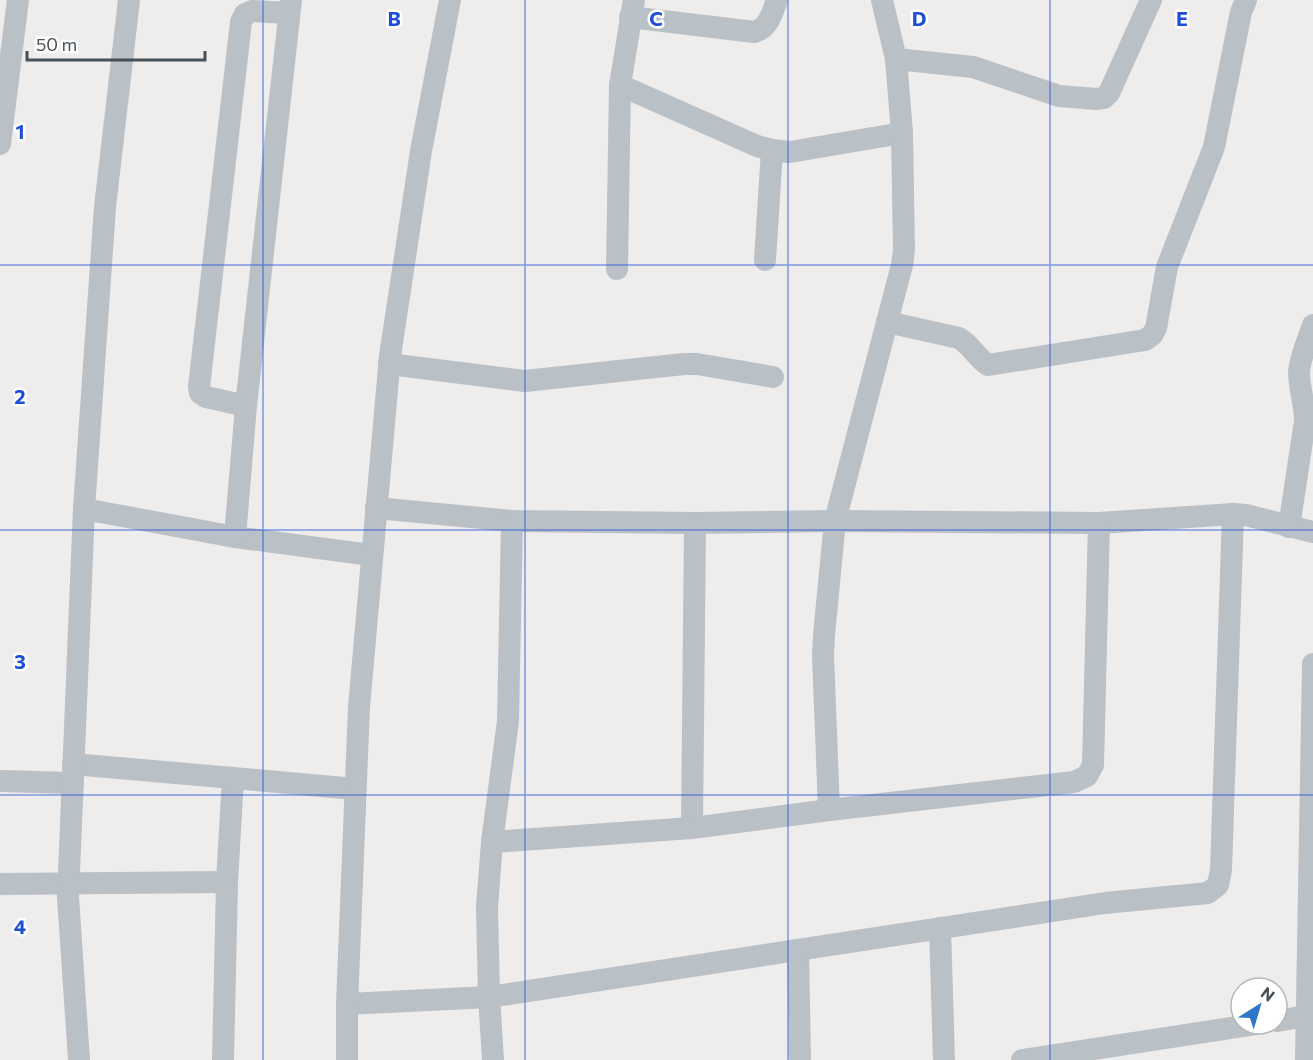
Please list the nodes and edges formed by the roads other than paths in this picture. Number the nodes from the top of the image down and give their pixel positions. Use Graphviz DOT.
graph roads {
  1 [pos="18,0"];
  2 [pos="129,0"];
  3 [pos="450,0"];
  4 [pos="777,0"];
  5 [pos="882,0"];
  6 [pos="1151,0"];
  7 [pos="1246,0"];
  8 [pos="289,6"];
  9 [pos="632,9"];
  10 [pos="896,59"];
  11 [pos="620,85"];
  12 [pos="902,133"];
  13 [pos="0,144"];
  14 [pos="772,150"];
  15 [pos="765,260"];
  16 [pos="617,269"];
  17 [pos="887,322"];
  18 [pos="1313,325"];
  19 [pos="389,364"];
  20 [pos="773,377"];
  21 [pos="246,406"];
  22 [pos="376,508"];
  23 [pos="84,509"];
  24 [pos="1233,514"];
  25 [pos="512,521"];
  26 [pos="835,521"];
  27 [pos="695,523"];
  28 [pos="1099,523"];
  29 [pos="1289,527"];
  30 [pos="1313,532"];
  31 [pos="235,537"];
  32 [pos="371,555"];
  33 [pos="1313,664"];
  34 [pos="73,773"];
  35 [pos="233,778"];
  36 [pos="0,781"];
  37 [pos="356,789"];
  38 [pos="829,810"];
  39 [pos="692,828"];
  40 [pos="492,842"];
  41 [pos="227,882"];
  42 [pos="68,883"];
  43 [pos="0,884"];
  44 [pos="940,928"];
  45 [pos="798,950"];
  46 [pos="489,997"];
  47 [pos="347,1004"];
  48 [pos="1306,1016"];
  49 [pos="1289,1019"];
  50 [pos="1229,1032"];
  51 [pos="1163,1050"];
  52 [pos="1059,1057"];
  53 [pos="79,1060"];
  54 [pos="223,1060"];
  55 [pos="347,1060"];
  56 [pos="493,1060"];
  57 [pos="800,1060"];
  58 [pos="944,1060"];
  59 [pos="1022,1060"];
  60 [pos="1305,1060"];
  1 -- 13 [label="street"];
  2 -- 23 [label="street"];
  3 -- 19 [label="street"];
  4 -- 9 [label="street"];
  5 -- 10 [label="street"];
  6 -- 10 [label="street"];
  7 -- 17 [label="street"];
  8 -- 21 [label="street"];
  8 -- 21 [label="street"];
  9 -- 11 [label="street"];
  10 -- 12 [label="street"];
  11 -- 14 [label="street"];
  11 -- 16 [label="street"];
  12 -- 14 [label="street"];
  12 -- 17 [label="street"];
  14 -- 15 [label="street"];
  17 -- 26 [label="street"];
  18 -- 29 [label="street"];
  19 -- 20 [label="street"];
  19 -- 22 [label="street"];
  21 -- 31 [label="street"];
  22 -- 25 [label="street"];
  22 -- 32 [label="street"];
  23 -- 31 [label="street"];
  23 -- 34 [label="street"];
  24 -- 28 [label="street"];
  24 -- 29 [label="street"];
  24 -- 44 [label="street"];
  25 -- 27 [label="street"];
  25 -- 40 [label="street"];
  26 -- 27 [label="street"];
  26 -- 28 [label="street"];
  26 -- 38 [label="street"];
  27 -- 39 [label="street"];
  28 -- 38 [label="street"];
  29 -- 30 [label="street"];
  31 -- 32 [label="street"];
  32 -- 37 [label="street"];
  33 -- 48 [label="street"];
  34 -- 35 [label="street"];
  34 -- 36 [label="street"];
  34 -- 42 [label="street"];
  35 -- 37 [label="street"];
  35 -- 41 [label="street"];
  37 -- 47 [label="street"];
  38 -- 39 [label="street"];
  39 -- 40 [label="street"];
  40 -- 46 [label="street"];
  41 -- 42 [label="street"];
  41 -- 54 [label="street"];
  42 -- 43 [label="street"];
  42 -- 53 [label="street"];
  44 -- 45 [label="street"];
  44 -- 58 [label="street"];
  45 -- 46 [label="street"];
  45 -- 57 [label="street"];
  46 -- 47 [label="street"];
  46 -- 56 [label="street"];
  47 -- 55 [label="street"];
  48 -- 49 [label="street"];
  48 -- 60 [label="street"];
  50 -- 51 [label="street"];
  51 -- 52 [label="street"];
  52 -- 59 [label="street"];
}
